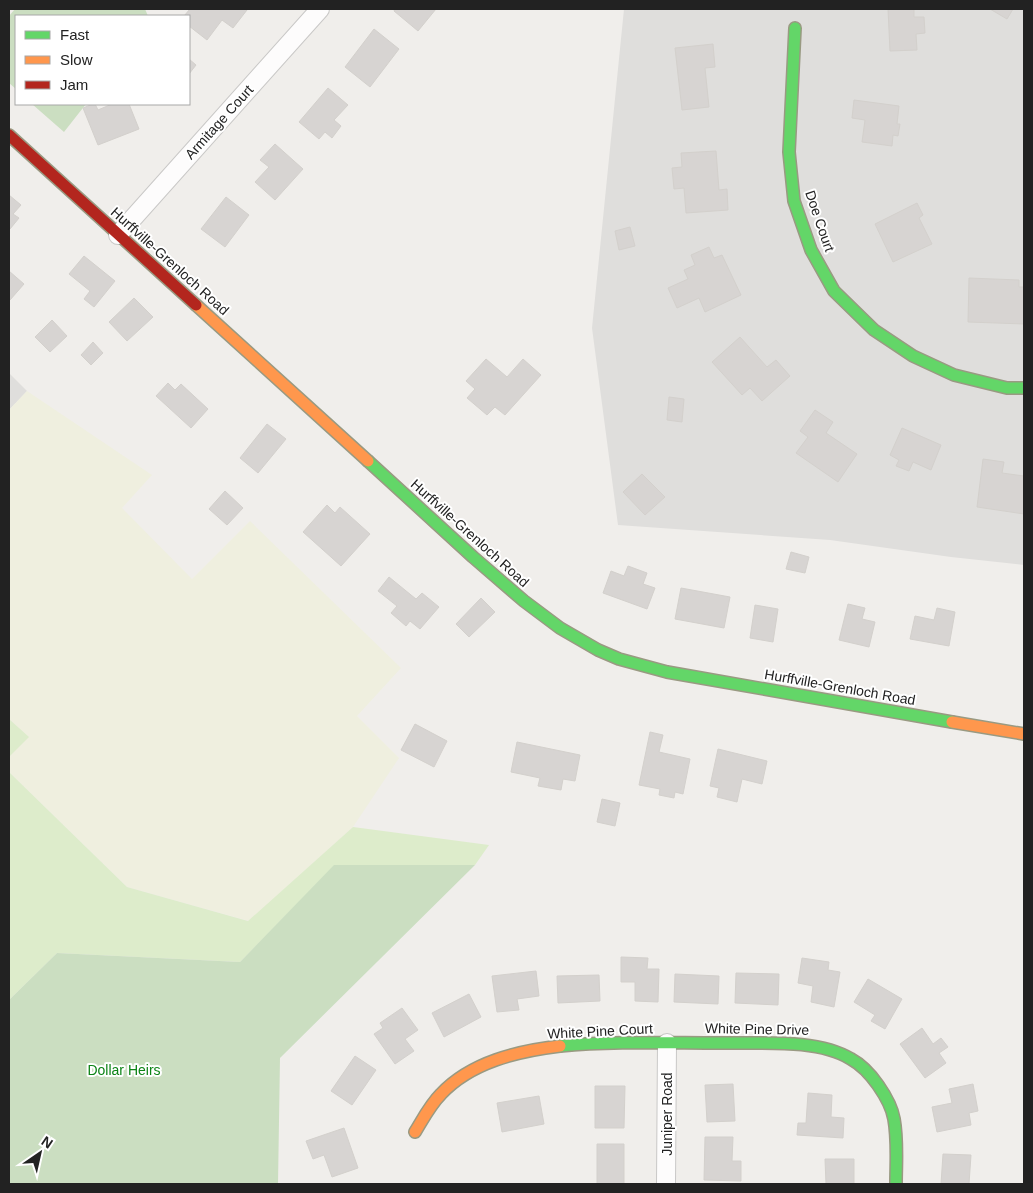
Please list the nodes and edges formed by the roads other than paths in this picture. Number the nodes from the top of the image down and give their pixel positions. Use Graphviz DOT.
graph roads {
  1 [pos="320,9"];
  2 [pos="795,28"];
  3 [pos="9,135"];
  4 [pos="118,234"];
  5 [pos="1024,388"];
  6 [pos="1024,734"];
  7 [pos="667,1043"];
  8 [pos="415,1132"];
  9 [pos="666,1184"];
  10 [pos="896,1184"];
  1 -- 4 [label="street, Armitage Court"];
  2 -- 5 [label="main road, Doe Court"];
  3 -- 4 [label="main road, Hurffville-Grenloch Road"];
  4 -- 6 [label="main road, Hurffville-Grenloch Road"];
  7 -- 8 [label="main road, White Pine Court"];
  7 -- 9 [label="street, Juniper Road"];
  7 -- 10 [label="main road, White Pine Drive"];
}
